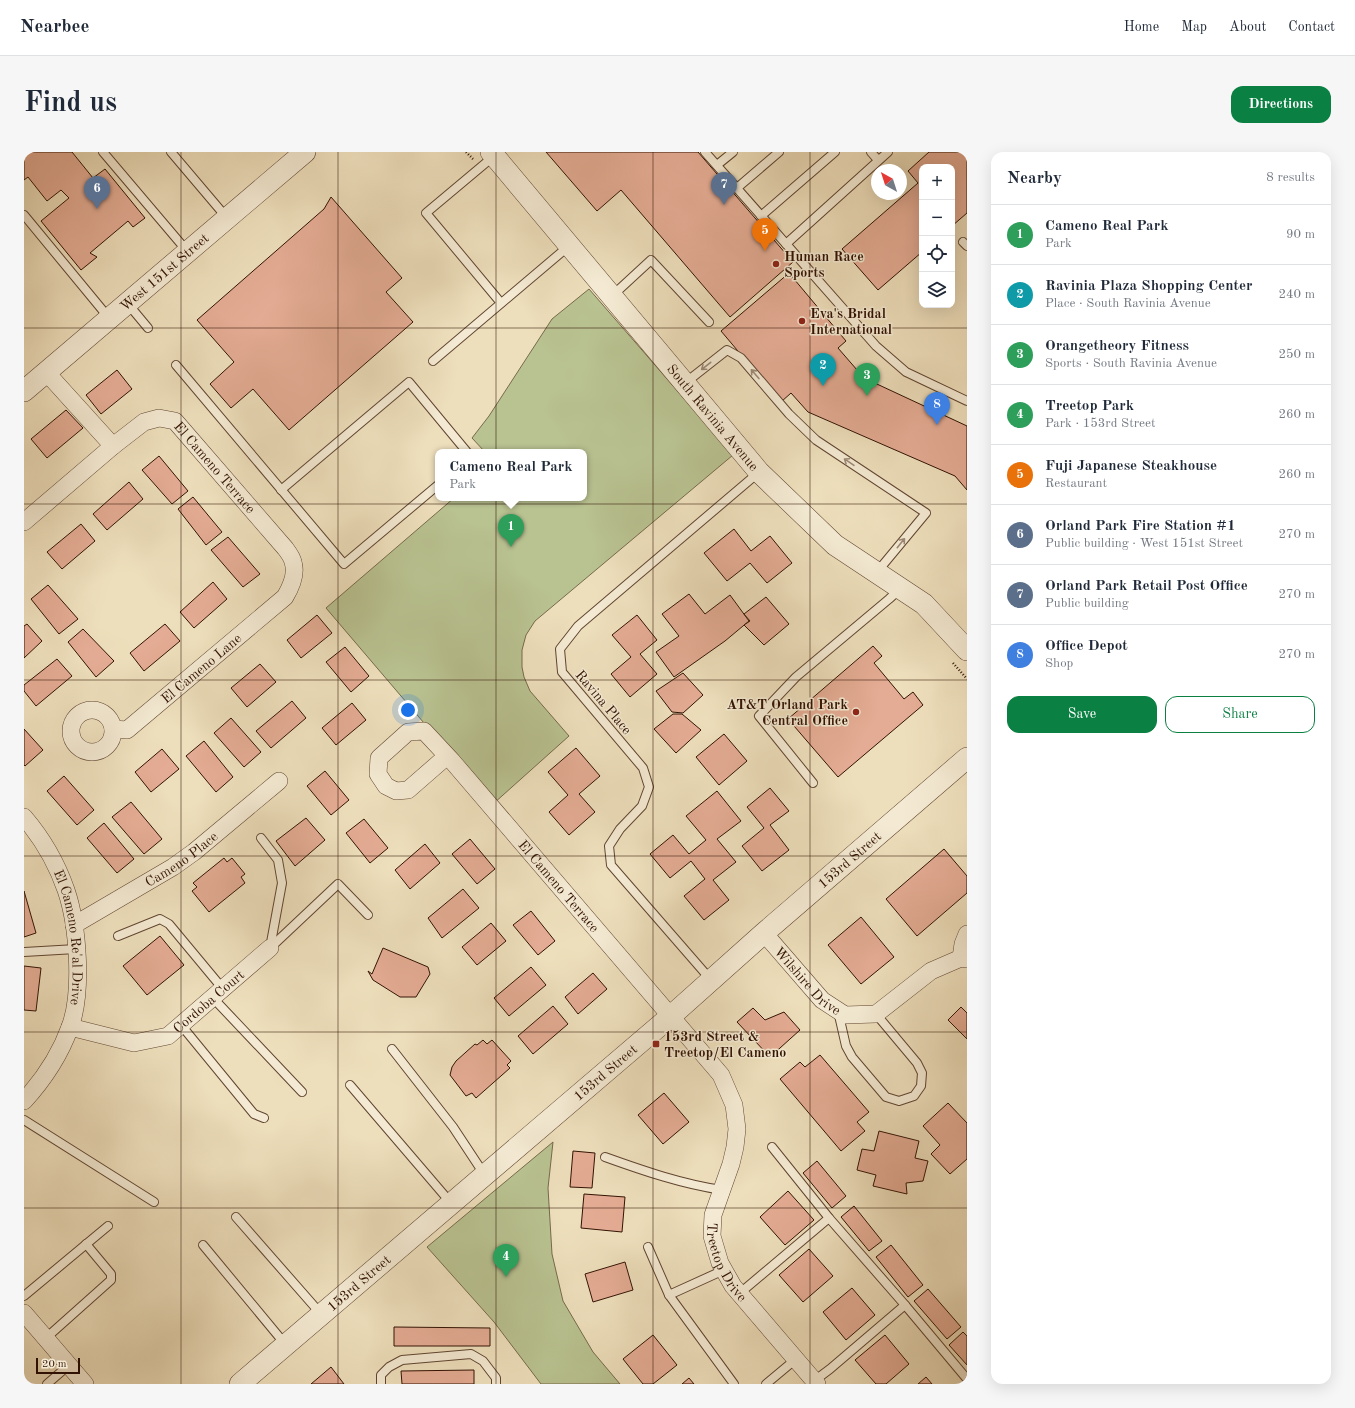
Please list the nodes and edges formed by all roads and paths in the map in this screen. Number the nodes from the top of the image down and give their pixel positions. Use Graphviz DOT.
graph roads {
  1 [pos="103,152"];
  2 [pos="171,152"];
  3 [pos="305,152"];
  4 [pos="705,152"];
  5 [pos="733,152"];
  6 [pos="779,152"];
  7 [pos="835,152"];
  8 [pos="871,152"];
  9 [pos="888,152"];
  10 [pos="492,154"];
  11 [pos="878,160"];
  12 [pos="717,165"];
  13 [pos="736,188"];
  14 [pos="24,215"];
  15 [pos="761,216"];
  16 [pos="226,218"];
  17 [pos="786,244"];
  18 [pos="570,245"];
  19 [pos="188,251"];
  20 [pos="612,296"];
  21 [pos="127,303"];
  22 [pos="501,303"];
  23 [pos="109,318"];
  24 [pos="709,322"];
  25 [pos="148,328"];
  26 [pos="433,361"];
  27 [pos="176,365"];
  28 [pos="46,372"];
  29 [pos="684,383"];
  30 [pos="24,391"];
  31 [pos="967,401"];
  32 [pos="113,446"];
  33 [pos="464,449"];
  34 [pos="759,472"];
  35 [pos="435,488"];
  36 [pos="281,490"];
  37 [pos="24,522"];
  38 [pos="877,573"];
  39 [pos="900,588"];
  40 [pos="285,597"];
  41 [pos="967,650"];
  42 [pos="113,729"];
  43 [pos="447,756"];
  44 [pos="967,758"];
  45 [pos="279,781"];
  46 [pos="813,783"];
  47 [pos="24,817"];
  48 [pos="261,838"];
  49 [pos="368,915"];
  50 [pos="74,925"];
  51 [pos="764,933"];
  52 [pos="967,934"];
  53 [pos="118,936"];
  54 [pos="270,948"];
  55 [pos="76,949"];
  56 [pos="24,952"];
  57 [pos="964,959"];
  58 [pos="711,980"];
  59 [pos="218,993"];
  60 [pos="838,1011"];
  61 [pos="876,1014"];
  62 [pos="671,1016"];
  63 [pos="181,1025"];
  64 [pos="70,1027"];
  65 [pos="392,1049"];
  66 [pos="350,1086"];
  67 [pos="302,1092"];
  68 [pos="24,1101"];
  69 [pos="264,1118"];
  70 [pos="24,1120"];
  71 [pos="772,1147"];
  72 [pos="605,1158"];
  73 [pos="485,1175"];
  74 [pos="722,1190"];
  75 [pos="154,1202"];
  76 [pos="451,1204"];
  77 [pos="236,1217"];
  78 [pos="829,1218"];
  79 [pos="108,1226"];
  80 [pos="86,1244"];
  81 [pos="202,1245"];
  82 [pos="648,1247"];
  83 [pos="724,1270"];
  84 [pos="740,1293"];
  85 [pos="669,1295"];
  86 [pos="24,1296"];
  87 [pos="905,1305"];
  88 [pos="321,1315"];
  89 [pos="26,1318"];
  90 [pos="46,1338"];
  91 [pos="286,1345"];
  92 [pos="796,1359"];
  93 [pos="69,1365"];
  94 [pos="967,1379"];
  95 [pos="816,1382"];
  96 [pos="47,1384"];
  97 [pos="85,1384"];
  98 [pos="240,1384"];
  99 [pos="381,1384"];
  100 [pos="496,1384"];
  101 [pos="734,1384"];
  102 [pos="766,1384"];
  1 -- 19 [label="lane"];
  2 -- 16 [label="lane"];
  3 -- 16 [label="street, West 151st Street"];
  4 -- 12 [label="lane"];
  5 -- 12 [label="lane"];
  6 -- 13 [label="lane"];
  7 -- 15 [label="lane"];
  8 -- 11 [label="lane"];
  9 -- 11 [label="lane"];
  10 -- 18 [label="street, South Ravinia Avenue"];
  10 -- 22 [label="lane"];
  11 -- 17 [label="lane"];
  12 -- 13 [label="lane"];
  13 -- 15 [label="lane"];
  14 -- 23 [label="lane"];
  15 -- 17 [label="lane"];
  16 -- 19 [label="street, West 151st Street"];
  17 -- 31 [label="lane"];
  18 -- 20 [label="street, South Ravinia Avenue"];
  18 -- 22 [label="lane"];
  19 -- 21 [label="street, West 151st Street"];
  20 -- 24 [label="lane"];
  20 -- 29 [label="street, South Ravinia Avenue"];
  21 -- 23 [label="street, West 151st Street"];
  21 -- 25 [label="lane"];
  22 -- 26 [label="lane"];
  23 -- 28 [label="street, West 151st Street"];
  27 -- 36 [label="lane"];
  28 -- 30 [label="street, West 151st Street"];
  28 -- 32 [label="street"];
  29 -- 34 [label="street, South Ravinia Avenue"];
  38 -- 29 [label="lane, one-way"];
  32 -- 37 [label="street, El Cameno Terrace"];
  32 -- 40 [label="street, El Cameno Terrace"];
  33 -- 36 [label="lane"];
  34 -- 38 [label="street, South Ravinia Avenue"];
  34 -- 58 [label="lane, Ravina Place"];
  35 -- 36 [label="lane"];
  38 -- 39 [label="street, South Ravinia Avenue"];
  39 -- 41 [label="street, South Ravinia Avenue"];
  39 -- 46 [label="lane"];
  40 -- 42 [label="street, El Cameno Lane"];
  43 -- 62 [label="street, El Cameno Terrace"];
  44 -- 51 [label="street, 153rd Street"];
  45 -- 50 [label="street, Cameno Place"];
  47 -- 50 [label="street, El Cameno Re'al Drive"];
  48 -- 54 [label="lane"];
  49 -- 54 [label="lane"];
  50 -- 55 [label="street, El Cameno Re'al Drive"];
  51 -- 58 [label="street, 153rd Street"];
  51 -- 60 [label="street, Wilshire Drive"];
  52 -- 57 [label="street"];
  53 -- 59 [label="lane"];
  54 -- 59 [label="street, Cordoba Court"];
  55 -- 56 [label="lane"];
  55 -- 64 [label="street, El Cameno Re'al Drive"];
  57 -- 61 [label="street"];
  58 -- 62 [label="street, 153rd Street"];
  59 -- 63 [label="street, Cordoba Court"];
  59 -- 67 [label="lane"];
  60 -- 61 [label="street, Wilshire Drive"];
  60 -- 61 [label="lane"];
  62 -- 73 [label="street, 153rd Street"];
  62 -- 74 [label="street, Treetop Drive"];
  63 -- 64 [label="street, Cordoba Court"];
  63 -- 69 [label="lane"];
  64 -- 68 [label="street, El Cameno Re'al Drive"];
  65 -- 73 [label="lane"];
  66 -- 76 [label="lane"];
  70 -- 75 [label="lane"];
  71 -- 78 [label="lane"];
  72 -- 74 [label="lane"];
  73 -- 76 [label="street, 153rd Street"];
  74 -- 83 [label="street, Treetop Drive"];
  76 -- 88 [label="street, 153rd Street"];
  77 -- 88 [label="lane"];
  78 -- 84 [label="lane"];
  78 -- 87 [label="lane"];
  79 -- 80 [label="lane"];
  80 -- 86 [label="lane"];
  80 -- 90 [label="lane"];
  81 -- 91 [label="lane"];
  82 -- 85 [label="lane"];
  83 -- 84 [label="street, Treetop Drive"];
  83 -- 85 [label="lane"];
  84 -- 92 [label="street, Treetop Drive"];
  85 -- 101 [label="lane"];
  87 -- 94 [label="lane"];
  87 -- 95 [label="lane"];
  88 -- 91 [label="street, 153rd Street"];
  89 -- 90 [label="street"];
  90 -- 93 [label="street"];
  91 -- 98 [label="street, 153rd Street"];
  92 -- 95 [label="street, Treetop Drive"];
  92 -- 102 [label="lane"];
  93 -- 96 [label="lane"];
  93 -- 97 [label="street"];
  99 -- 100 [label="lane"];
}
